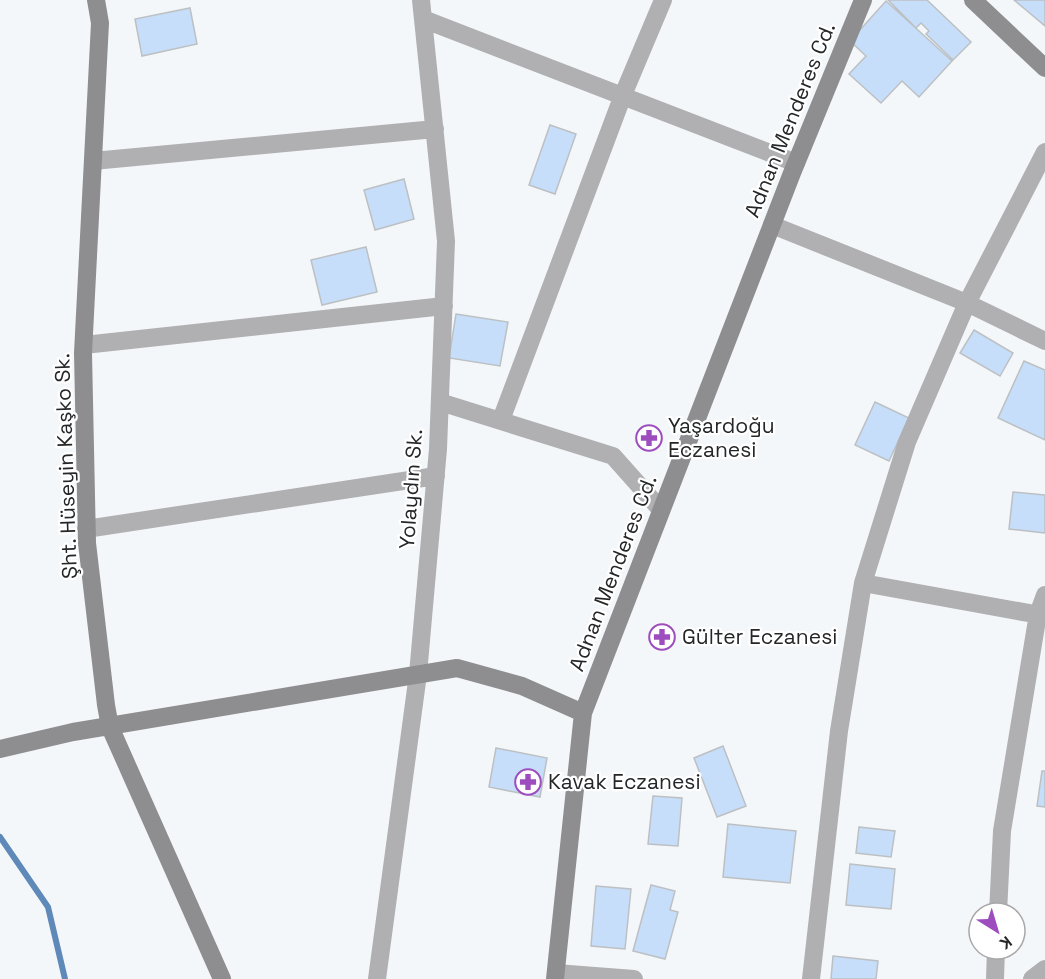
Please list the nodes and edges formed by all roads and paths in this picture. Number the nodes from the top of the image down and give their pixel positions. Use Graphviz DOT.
graph roads {
  1 [pos="96,0"];
  2 [pos="422,0"];
  3 [pos="663,0"];
  4 [pos="863,0"];
  5 [pos="973,0"];
  6 [pos="423,19"];
  7 [pos="1045,68"];
  8 [pos="623,95"];
  9 [pos="435,129"];
  10 [pos="1045,152"];
  11 [pos="93,161"];
  12 [pos="796,163"];
  13 [pos="772,225"];
  14 [pos="967,303"];
  15 [pos="444,306"];
  16 [pos="1045,341"];
  17 [pos="84,345"];
  18 [pos="440,402"];
  19 [pos="501,420"];
  20 [pos="436,476"];
  21 [pos="662,510"];
  22 [pos="86,529"];
  23 [pos="863,583"];
  24 [pos="1045,595"];
  25 [pos="1042,615"];
  26 [pos="418,674"];
  27 [pos="583,713"];
  28 [pos="110,727"];
  29 [pos="0,749"];
  30 [pos="999,901"];
  31 [pos="996,961"];
  32 [pos="1045,969"];
  33 [pos="555,976"];
  34 [pos="222,979"];
  35 [pos="377,979"];
  36 [pos="634,979"];
  37 [pos="811,979"];
  38 [pos="995,979"];
  39 [pos="1032,979"];
  1 -- 11 [label="street, Şht. Hüseyin Kaşko Sk."];
  2 -- 6 [label="street, Yolaydın Sk."];
  3 -- 8 [label="street"];
  4 -- 12 [label="street, Adnan Menderes Cd."];
  5 -- 7 [label="street"];
  6 -- 8 [label="street"];
  6 -- 9 [label="street, Yolaydın Sk."];
  8 -- 12 [label="street"];
  8 -- 19 [label="street"];
  9 -- 11 [label="street"];
  9 -- 15 [label="street, Yolaydın Sk."];
  10 -- 14 [label="street"];
  11 -- 17 [label="street, Şht. Hüseyin Kaşko Sk."];
  12 -- 13 [label="street, Adnan Menderes Cd."];
  13 -- 14 [label="street"];
  13 -- 21 [label="street, Adnan Menderes Cd."];
  14 -- 16 [label="street"];
  14 -- 23 [label="street"];
  15 -- 17 [label="street"];
  15 -- 18 [label="street, Yolaydın Sk."];
  17 -- 22 [label="street, Şht. Hüseyin Kaşko Sk."];
  18 -- 19 [label="street"];
  18 -- 20 [label="street, Yolaydın Sk."];
  19 -- 21 [label="street"];
  20 -- 22 [label="street"];
  20 -- 26 [label="street, Yolaydın Sk."];
  21 -- 27 [label="street, Adnan Menderes Cd."];
  22 -- 28 [label="street, Şht. Hüseyin Kaşko Sk."];
  23 -- 25 [label="street"];
  23 -- 37 [label="street"];
  24 -- 25 [label="street"];
  25 -- 30 [label="street"];
  26 -- 27 [label="street"];
  26 -- 28 [label="street"];
  26 -- 35 [label="street, Yolaydın Sk."];
  27 -- 33 [label="street, Adnan Menderes Cd."];
  28 -- 29 [label="street"];
  28 -- 34 [label="street, Şht. Hüseyin Kaşko Sk."];
  31 -- 38 [label="street"];
  32 -- 39 [label="street"];
  33 -- 36 [label="street"];
}
